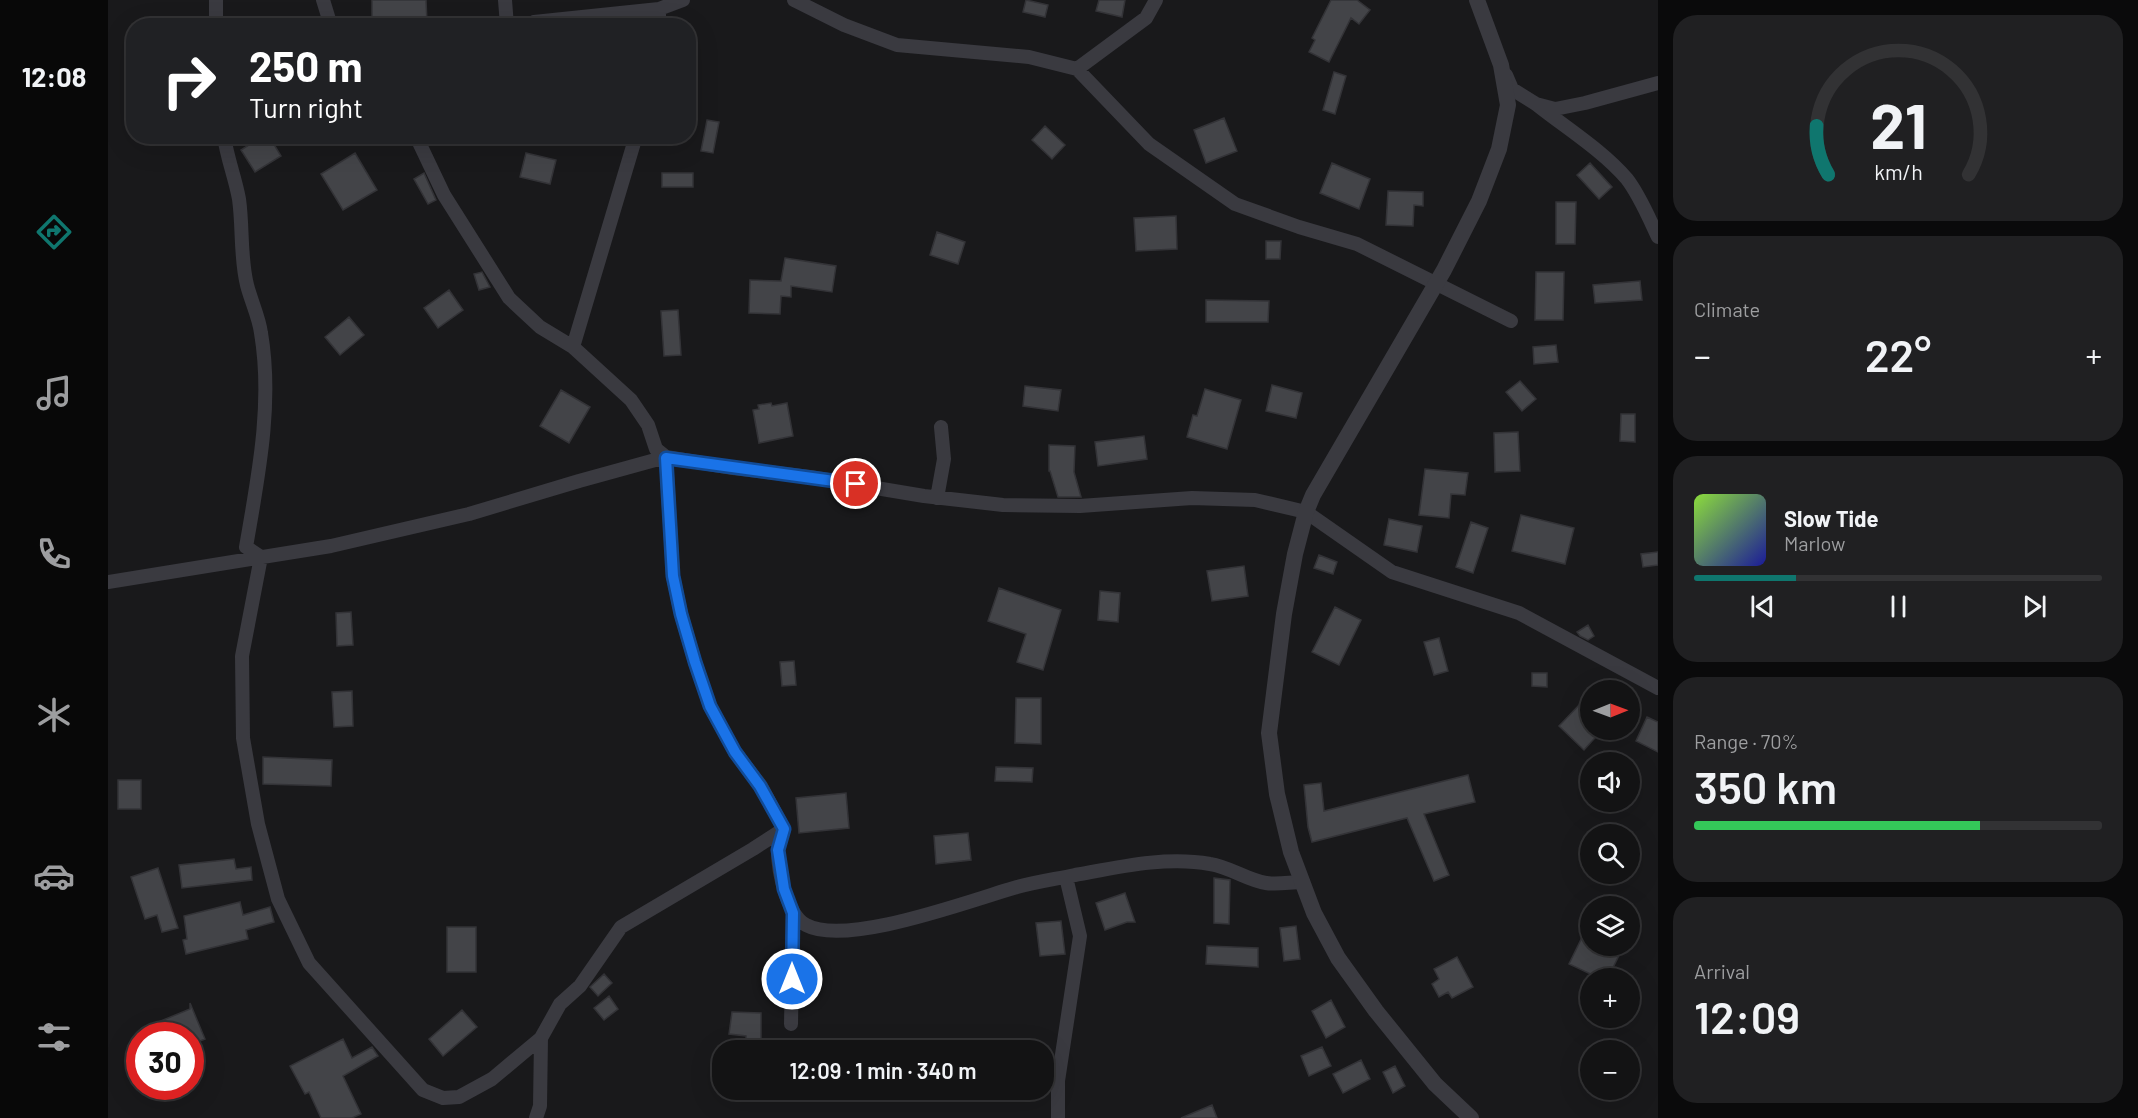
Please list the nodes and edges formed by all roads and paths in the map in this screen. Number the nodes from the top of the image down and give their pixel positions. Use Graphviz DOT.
graph roads {
  1 [pos="216,0"];
  2 [pos="323,0"];
  3 [pos="505,0"];
  4 [pos="683,0"];
  5 [pos="794,0"];
  6 [pos="1156,0"];
  7 [pos="1477,0"];
  8 [pos="659,9"];
  9 [pos="216,18"];
  10 [pos="329,18"];
  11 [pos="506,18"];
  12 [pos="572,18"];
  13 [pos="659,18"];
  14 [pos="1501,65"];
  15 [pos="1077,69"];
  16 [pos="1658,83"];
  17 [pos="1536,104"];
  18 [pos="225,144"];
  19 [pos="420,144"];
  20 [pos="634,144"];
  21 [pos="1658,237"];
  22 [pos="1436,284"];
  23 [pos="1511,321"];
  24 [pos="573,347"];
  25 [pos="941,427"];
  26 [pos="666,458"];
  27 [pos="937,498"];
  28 [pos="1306,512"];
  29 [pos="261,557"];
  30 [pos="108,582"];
  31 [pos="1658,688"];
  32 [pos="784,829"];
  33 [pos="1066,877"];
  34 [pos="1302,882"];
  35 [pos="793,913"];
  36 [pos="791,1024"];
  37 [pos="541,1038"];
  38 [pos="536,1118"];
  39 [pos="1058,1118"];
  40 [pos="1471,1118"];
  1 -- 9 [label="street"];
  2 -- 10 [label="street"];
  3 -- 11 [label="street"];
  4 -- 8 [label="street"];
  5 -- 15 [label="street"];
  6 -- 15 [label="street"];
  7 -- 14 [label="street"];
  8 -- 12 [label="street"];
  8 -- 13 [label="street"];
  14 -- 17 [label="street"];
  14 -- 22 [label="street"];
  15 -- 22 [label="street"];
  16 -- 17 [label="street"];
  17 -- 21 [label="street"];
  18 -- 29 [label="street"];
  19 -- 24 [label="street"];
  20 -- 24 [label="street"];
  22 -- 23 [label="street"];
  22 -- 28 [label="street"];
  24 -- 26 [label="street"];
  25 -- 27 [label="street"];
  26 -- 27 [label="street"];
  26 -- 29 [label="street"];
  26 -- 32 [label="street"];
  27 -- 28 [label="street"];
  28 -- 31 [label="street"];
  28 -- 34 [label="street"];
  29 -- 30 [label="street"];
  29 -- 37 [label="street"];
  32 -- 35 [label="street"];
  32 -- 37 [label="street"];
  33 -- 34 [label="street"];
  33 -- 35 [label="street"];
  33 -- 39 [label="street"];
  34 -- 40 [label="street"];
  35 -- 36 [label="street"];
  37 -- 38 [label="street"];
}
